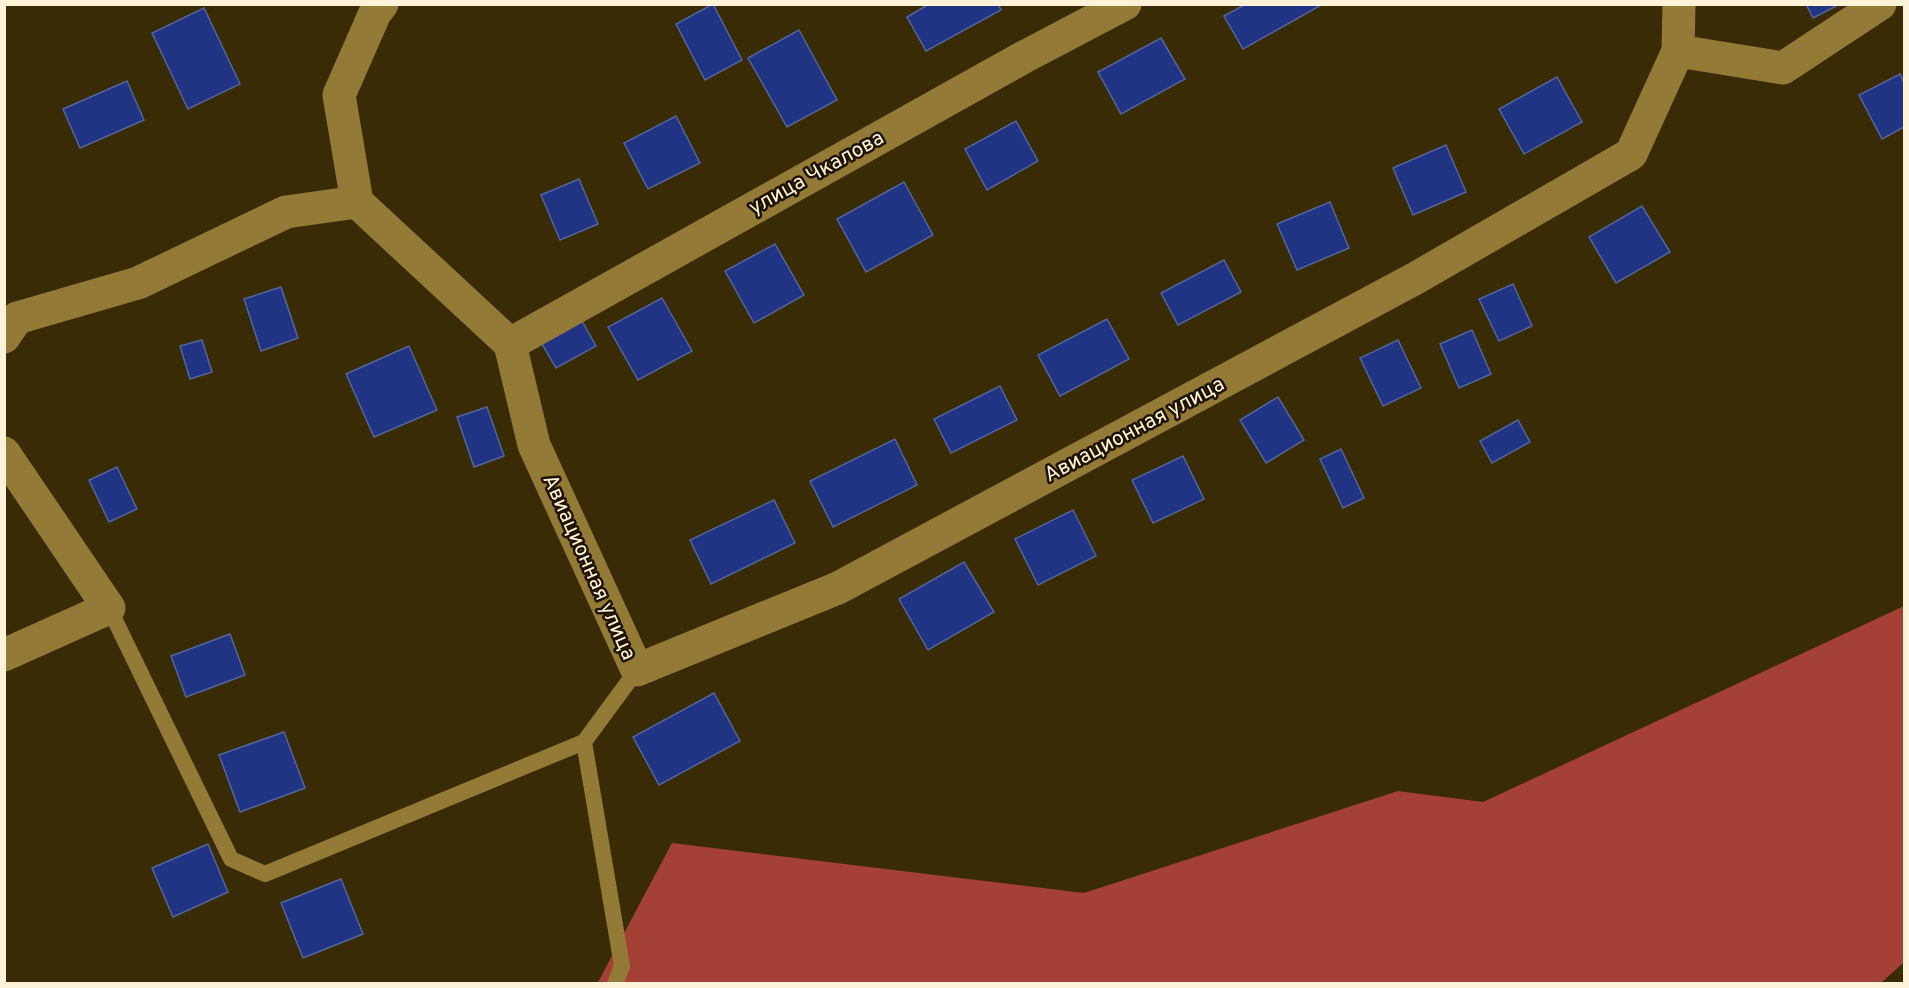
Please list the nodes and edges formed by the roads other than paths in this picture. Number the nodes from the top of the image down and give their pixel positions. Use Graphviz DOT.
graph roads {
  1 [pos="382,4"];
  2 [pos="1125,4"];
  3 [pos="1679,4"];
  4 [pos="1880,4"];
  5 [pos="1678,51"];
  6 [pos="357,202"];
  7 [pos="9,324"];
  8 [pos="510,344"];
  9 [pos="4,453"];
  10 [pos="109,608"];
  11 [pos="4,655"];
  12 [pos="637,670"];
  13 [pos="584,742"];
  14 [pos="615,984"];
  1 -- 6 [label="street"];
  2 -- 8 [label="street, улица Чкалова"];
  3 -- 5 [label="street"];
  4 -- 5 [label="street"];
  5 -- 12 [label="street, Авиационная улица"];
  6 -- 7 [label="street"];
  6 -- 8 [label="street"];
  8 -- 12 [label="street, Авиационная улица"];
  9 -- 10 [label="street"];
  10 -- 11 [label="street"];
  10 -- 13 [label="lane"];
  12 -- 13 [label="lane"];
  13 -- 14 [label="lane"];
}
